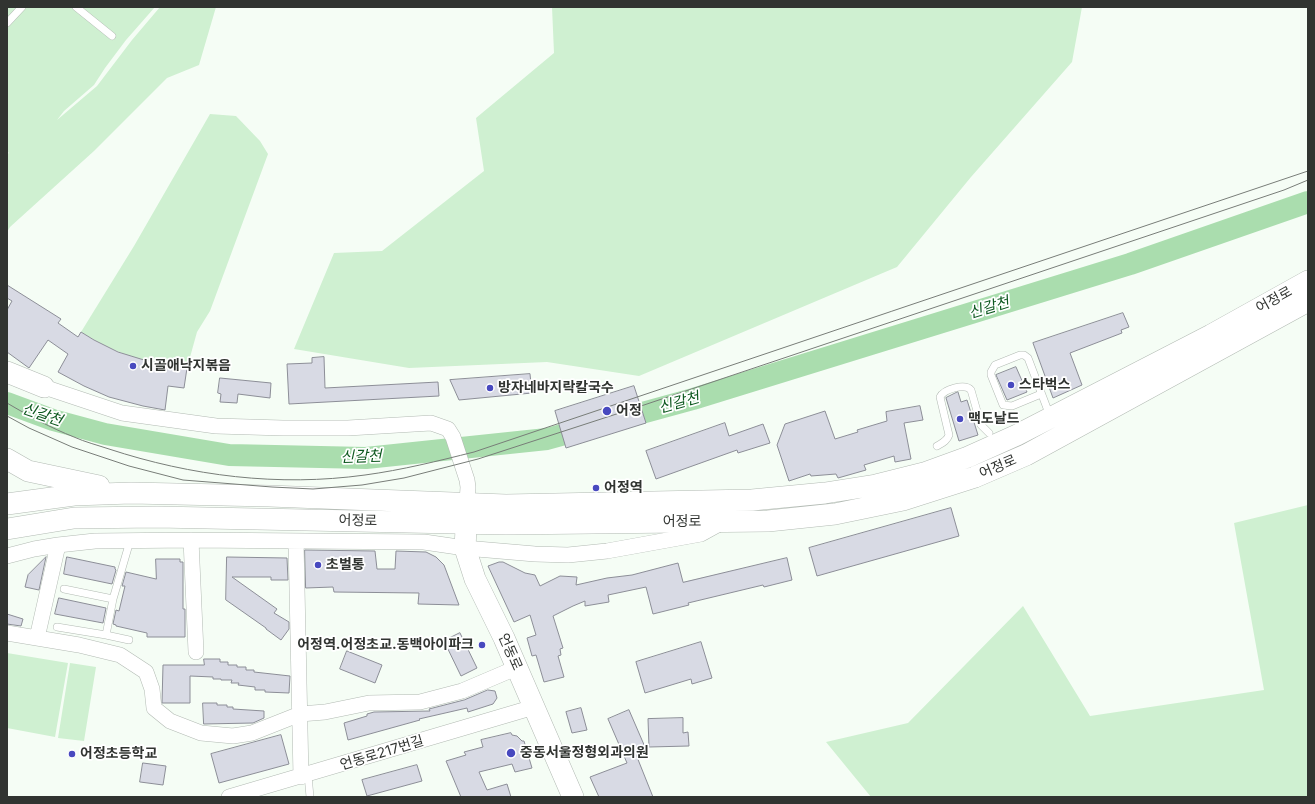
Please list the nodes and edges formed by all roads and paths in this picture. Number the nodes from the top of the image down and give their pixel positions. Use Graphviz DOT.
graph roads {
  1 [pos="22,7"];
  2 [pos="76,7"];
  3 [pos="16,10"];
  4 [pos="7,23"];
  5 [pos="112,36"];
  6 [pos="1308,281"];
  7 [pos="1308,301"];
  8 [pos="7,372"];
  9 [pos="44,387"];
  10 [pos="1041,394"];
  11 [pos="1051,418"];
  12 [pos="989,433"];
  13 [pos="1017,435"];
  14 [pos="937,446"];
  15 [pos="1026,455"];
  16 [pos="7,459"];
  17 [pos="131,493"];
  18 [pos="7,504"];
  19 [pos="466,513"];
  20 [pos="722,522"];
  21 [pos="7,529"];
  22 [pos="191,540"];
  23 [pos="130,541"];
  24 [pos="296,541"];
  25 [pos="58,545"];
  26 [pos="465,548"];
  27 [pos="7,556"];
  28 [pos="64,589"];
  29 [pos="113,598"];
  30 [pos="58,627"];
  31 [pos="7,633"];
  32 [pos="106,635"];
  33 [pos="37,638"];
  34 [pos="129,640"];
  35 [pos="196,652"];
  36 [pos="516,668"];
  37 [pos="534,707"];
  38 [pos="300,714"];
  39 [pos="305,776"];
  40 [pos="229,797"];
  41 [pos="310,797"];
  42 [pos="573,797"];
  1 -- 3 [label="lane"];
  2 -- 5 [label="lane"];
  3 -- 4 [label="lane"];
  6 -- 11 [label="main road, 어정로"];
  7 -- 15 [label="main road, 어정로"];
  8 -- 9 [label="main road"];
  9 -- 19 [label="street"];
  10 -- 10 [label="lane"];
  10 -- 11 [label="lane"];
  11 -- 13 [label="main road, 어정로"];
  12 -- 14 [label="lane"];
  13 -- 15 [label="main road"];
  13 -- 19 [label="main road, 어정로"];
  15 -- 20 [label="main road, 어정로"];
  16 -- 17 [label="main road"];
  17 -- 18 [label="main road, 어정로"];
  17 -- 19 [label="main road, 어정로"];
  19 -- 20 [label="main road, 어정로"];
  19 -- 21 [label="main road, 어정로"];
  19 -- 26 [label="main road, 언동로"];
  20 -- 26 [label="street"];
  22 -- 23 [label="street"];
  22 -- 24 [label="street"];
  22 -- 35 [label="street"];
  23 -- 25 [label="street"];
  23 -- 29 [label="lane"];
  24 -- 26 [label="street"];
  24 -- 38 [label="street"];
  25 -- 27 [label="street"];
  25 -- 33 [label="street"];
  26 -- 36 [label="main road, 언동로"];
  28 -- 29 [label="lane"];
  29 -- 32 [label="lane"];
  30 -- 32 [label="lane"];
  31 -- 33 [label="street"];
  32 -- 34 [label="lane"];
  33 -- 38 [label="street"];
  36 -- 37 [label="main road, 언동로"];
  36 -- 38 [label="street"];
  37 -- 39 [label="street, 언동로217번길"];
  37 -- 42 [label="main road, 언동로"];
  38 -- 39 [label="street"];
  39 -- 40 [label="street, 언동로217번길"];
  39 -- 41 [label="lane"];
}
